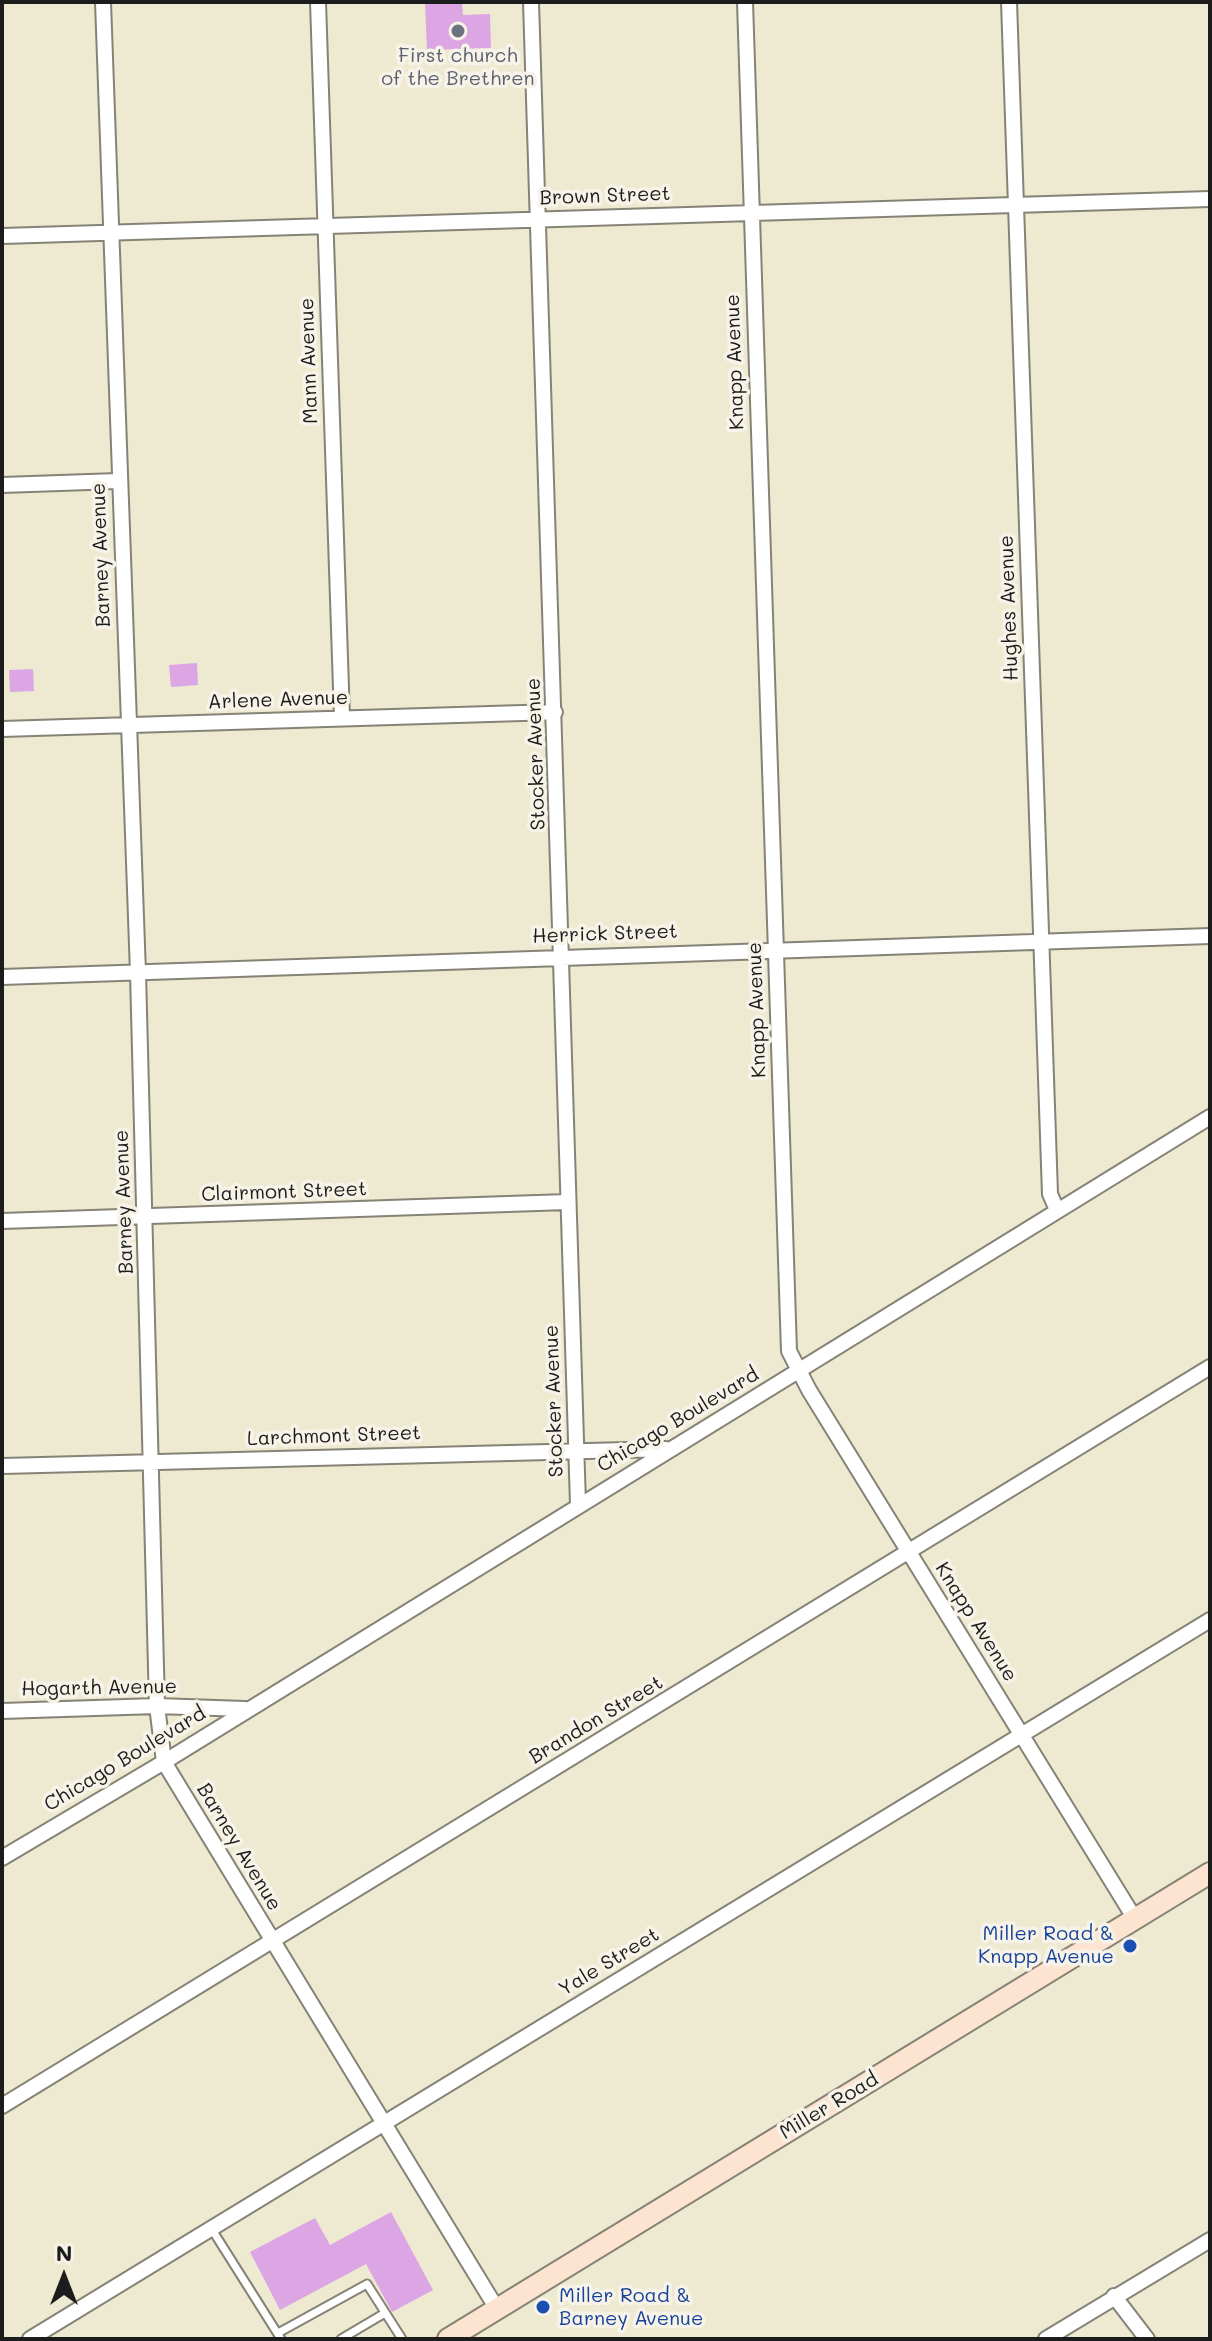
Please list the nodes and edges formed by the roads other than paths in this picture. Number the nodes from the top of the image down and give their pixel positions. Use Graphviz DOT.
graph roads {
  1 [pos="103,2"];
  2 [pos="318,2"];
  3 [pos="531,2"];
  4 [pos="745,2"];
  5 [pos="1009,2"];
  6 [pos="1210,199"];
  7 [pos="1016,205"];
  8 [pos="750,213"];
  9 [pos="537,218"];
  10 [pos="324,226"];
  11 [pos="111,232"];
  12 [pos="2,236"];
  13 [pos="118,481"];
  14 [pos="2,485"];
  15 [pos="555,712"];
  16 [pos="342,718"];
  17 [pos="127,724"];
  18 [pos="2,729"];
  19 [pos="1210,936"];
  20 [pos="1040,941"];
  21 [pos="774,949"];
  22 [pos="561,955"];
  23 [pos="138,973"];
  24 [pos="2,977"];
  25 [pos="1210,1117"];
  26 [pos="567,1202"];
  27 [pos="1057,1210"];
  28 [pos="144,1217"];
  29 [pos="2,1221"];
  30 [pos="1210,1367"];
  31 [pos="797,1370"];
  32 [pos="576,1449"];
  33 [pos="667,1449"];
  34 [pos="152,1462"];
  35 [pos="2,1466"];
  36 [pos="578,1504"];
  37 [pos="909,1551"];
  38 [pos="1210,1620"];
  39 [pos="157,1706"];
  40 [pos="245,1709"];
  41 [pos="2,1711"];
  42 [pos="1022,1735"];
  43 [pos="164,1762"];
  44 [pos="2,1858"];
  45 [pos="1210,1873"];
  46 [pos="1135,1919"];
  47 [pos="273,1942"];
  48 [pos="2,2106"];
  49 [pos="383,2123"];
  50 [pos="211,2228"];
  51 [pos="1210,2240"];
  52 [pos="1114,2296"];
  53 [pos="497,2309"];
  54 [pos="385,2313"];
  55 [pos="279,2336"];
  56 [pos="30,2339"];
  57 [pos="341,2339"];
  58 [pos="402,2339"];
  59 [pos="448,2339"];
  60 [pos="1046,2339"];
  61 [pos="1147,2339"];
  1 -- 11 [label="street, Barney Avenue"];
  2 -- 10 [label="street, Mann Avenue"];
  3 -- 9 [label="street, Stocker Avenue"];
  4 -- 8 [label="street, Knapp Avenue"];
  5 -- 7 [label="street, Hughes Avenue"];
  6 -- 7 [label="street, Brown Street"];
  7 -- 8 [label="street, Brown Street"];
  7 -- 20 [label="street, Hughes Avenue"];
  8 -- 9 [label="street, Brown Street"];
  8 -- 21 [label="street, Knapp Avenue"];
  9 -- 10 [label="street, Brown Street"];
  9 -- 15 [label="street, Stocker Avenue"];
  10 -- 11 [label="street, Brown Street"];
  10 -- 16 [label="street, Mann Avenue"];
  11 -- 12 [label="street, Brown Street"];
  11 -- 13 [label="street, Barney Avenue"];
  13 -- 14 [label="street"];
  13 -- 17 [label="street, Barney Avenue"];
  15 -- 16 [label="street, Arlene Avenue"];
  15 -- 22 [label="street, Stocker Avenue"];
  16 -- 17 [label="street, Arlene Avenue"];
  17 -- 18 [label="street, Arlene Avenue"];
  17 -- 23 [label="street, Barney Avenue"];
  19 -- 20 [label="street, Herrick Street"];
  20 -- 21 [label="street, Herrick Street"];
  20 -- 27 [label="street, Hughes Avenue"];
  21 -- 22 [label="street, Herrick Street"];
  21 -- 31 [label="street, Knapp Avenue"];
  22 -- 23 [label="street, Herrick Street"];
  22 -- 26 [label="street, Stocker Avenue"];
  23 -- 24 [label="street, Herrick Street"];
  23 -- 28 [label="street, Barney Avenue"];
  25 -- 27 [label="street, Chicago Boulevard"];
  26 -- 28 [label="street, Clairmont Street"];
  26 -- 32 [label="street, Stocker Avenue"];
  27 -- 31 [label="street, Chicago Boulevard"];
  28 -- 29 [label="street, Clairmont Street"];
  28 -- 34 [label="street, Barney Avenue"];
  30 -- 37 [label="street, Brandon Street"];
  31 -- 33 [label="street, Chicago Boulevard"];
  31 -- 37 [label="street, Knapp Avenue"];
  32 -- 33 [label="street, Larchmont Street"];
  32 -- 34 [label="street, Larchmont Street"];
  32 -- 36 [label="street, Stocker Avenue"];
  33 -- 36 [label="street, Chicago Boulevard"];
  34 -- 35 [label="street, Larchmont Street"];
  34 -- 39 [label="street, Barney Avenue"];
  36 -- 40 [label="street, Chicago Boulevard"];
  37 -- 42 [label="street, Knapp Avenue"];
  37 -- 47 [label="street, Brandon Street"];
  38 -- 42 [label="street, Yale Street"];
  39 -- 40 [label="street, Hogarth Avenue"];
  39 -- 41 [label="street, Hogarth Avenue"];
  39 -- 43 [label="street, Barney Avenue"];
  40 -- 43 [label="street, Chicago Boulevard"];
  42 -- 46 [label="street, Knapp Avenue"];
  42 -- 49 [label="street, Yale Street"];
  43 -- 44 [label="street, Chicago Boulevard"];
  43 -- 47 [label="street, Barney Avenue"];
  45 -- 46 [label="main road, Miller Road"];
  46 -- 53 [label="main road, Miller Road"];
  47 -- 48 [label="street, Brandon Street"];
  47 -- 49 [label="street, Barney Avenue"];
  49 -- 50 [label="street, Yale Street"];
  49 -- 53 [label="street, Barney Avenue"];
  50 -- 55 [label="lane"];
  50 -- 56 [label="street, Yale Street"];
  51 -- 52 [label="street"];
  52 -- 60 [label="street"];
  52 -- 61 [label="street"];
  53 -- 59 [label="main road, Miller Road"];
  54 -- 55 [label="lane"];
  54 -- 57 [label="lane"];
  54 -- 58 [label="lane"];
}
